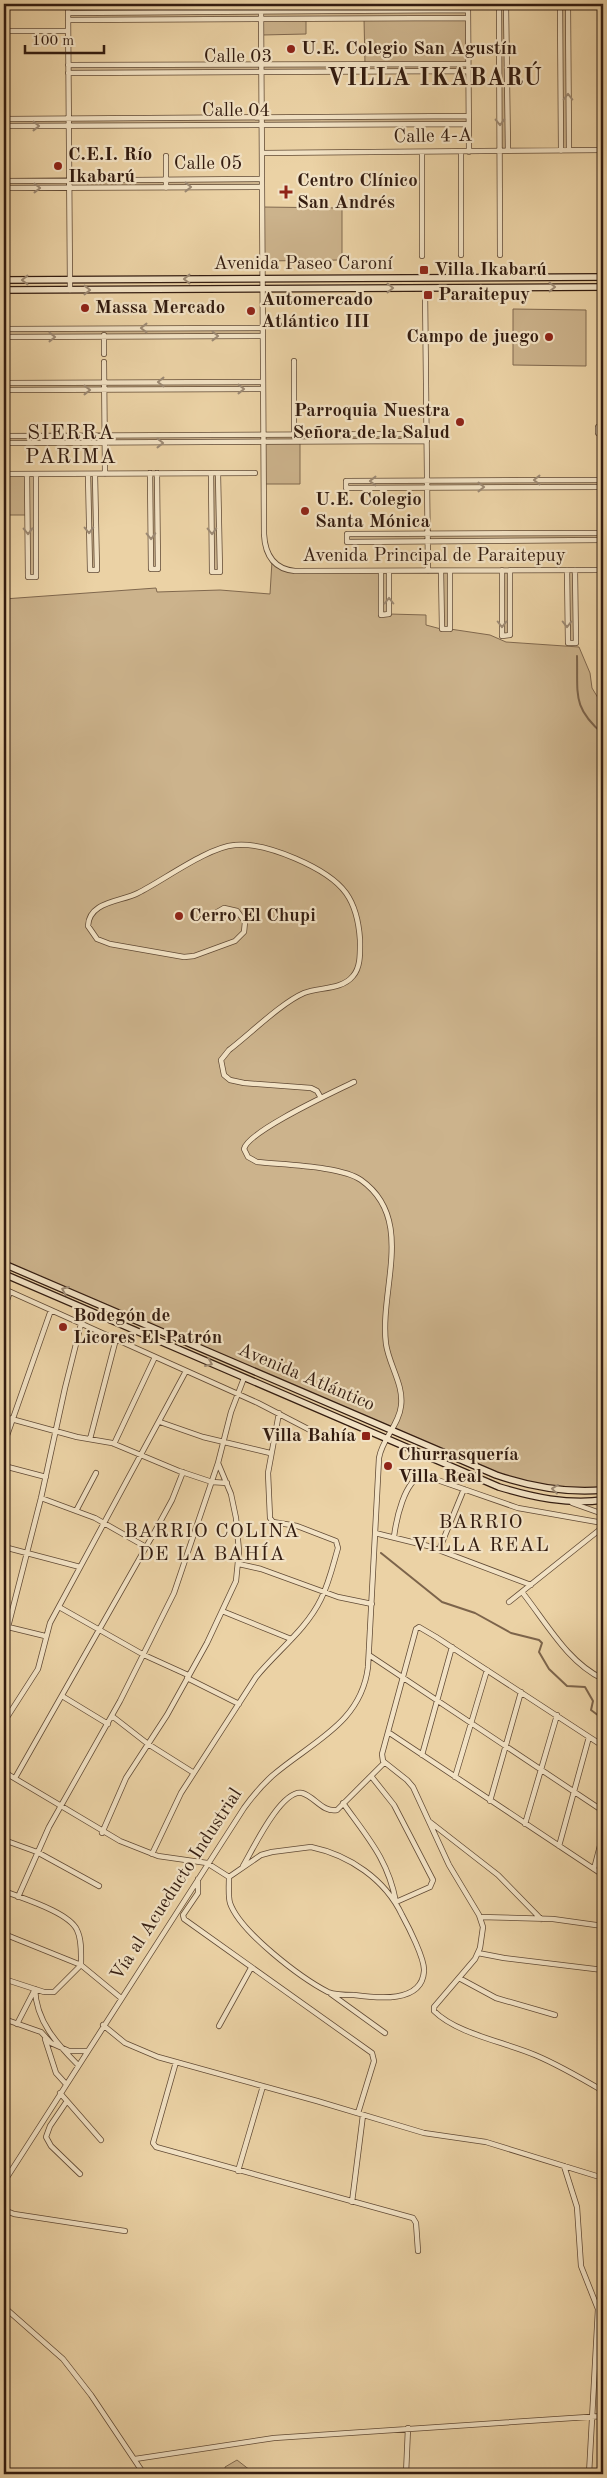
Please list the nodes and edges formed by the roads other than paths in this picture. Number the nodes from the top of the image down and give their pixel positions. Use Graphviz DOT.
graph roads {
  1 [pos="68,4"];
  2 [pos="261,4"];
  3 [pos="468,4"];
  4 [pos="499,4"];
  5 [pos="506,4"];
  6 [pos="560,4"];
  7 [pos="568,4"];
  8 [pos="431,10"];
  9 [pos="468,10"];
  10 [pos="363,11"];
  11 [pos="164,12"];
  12 [pos="230,12"];
  13 [pos="262,12"];
  14 [pos="68,13"];
  15 [pos="85,13"];
  16 [pos="364,18"];
  17 [pos="431,18"];
  18 [pos="468,18"];
  19 [pos="230,19"];
  20 [pos="262,19"];
  21 [pos="68,20"];
  22 [pos="85,20"];
  23 [pos="164,20"];
  24 [pos="560,25"];
  25 [pos="568,25"];
  26 [pos="4,31"];
  27 [pos="68,31"];
  28 [pos="499,33"];
  29 [pos="506,33"];
  30 [pos="164,64"];
  31 [pos="262,64"];
  32 [pos="365,64"];
  33 [pos="468,64"];
  34 [pos="561,64"];
  35 [pos="68,65"];
  36 [pos="91,65"];
  37 [pos="568,65"];
  38 [pos="500,67"];
  39 [pos="507,67"];
  40 [pos="468,71"];
  41 [pos="165,72"];
  42 [pos="262,72"];
  43 [pos="365,72"];
  44 [pos="68,73"];
  45 [pos="91,73"];
  46 [pos="500,107"];
  47 [pos="507,108"];
  48 [pos="468,116"];
  49 [pos="262,117"];
  50 [pos="365,117"];
  51 [pos="69,118"];
  52 [pos="112,118"];
  53 [pos="165,118"];
  54 [pos="4,119"];
  55 [pos="468,124"];
  56 [pos="365,125"];
  57 [pos="4,126"];
  58 [pos="69,126"];
  59 [pos="112,126"];
  60 [pos="165,126"];
  61 [pos="262,126"];
  62 [pos="568,150"];
  63 [pos="603,150"];
  64 [pos="500,151"];
  65 [pos="508,151"];
  66 [pos="561,151"];
  67 [pos="422,152"];
  68 [pos="461,152"];
  69 [pos="468,152"];
  70 [pos="262,153"];
  71 [pos="166,156"];
  72 [pos="166,179"];
  73 [pos="262,179"];
  74 [pos="69,180"];
  75 [pos="4,181"];
  76 [pos="262,187"];
  77 [pos="4,188"];
  78 [pos="69,188"];
  79 [pos="166,188"];
  80 [pos="461,255"];
  81 [pos="500,255"];
  82 [pos="422,256"];
  83 [pos="603,277"];
  84 [pos="262,279"];
  85 [pos="4,280"];
  86 [pos="70,280"];
  87 [pos="603,287"];
  88 [pos="425,288"];
  89 [pos="262,289"];
  90 [pos="4,290"];
  91 [pos="70,290"];
  92 [pos="185,328"];
  93 [pos="263,328"];
  94 [pos="4,329"];
  95 [pos="27,329"];
  96 [pos="104,329"];
  97 [pos="185,336"];
  98 [pos="262,336"];
  99 [pos="4,337"];
  100 [pos="27,337"];
  101 [pos="104,337"];
  102 [pos="104,354"];
  103 [pos="294,361"];
  104 [pos="104,362"];
  105 [pos="104,382"];
  106 [pos="186,382"];
  107 [pos="263,382"];
  108 [pos="4,383"];
  109 [pos="30,383"];
  110 [pos="187,389"];
  111 [pos="263,389"];
  112 [pos="4,390"];
  113 [pos="31,390"];
  114 [pos="104,390"];
  115 [pos="603,426"];
  116 [pos="603,433"];
  117 [pos="294,434"];
  118 [pos="346,434"];
  119 [pos="427,434"];
  120 [pos="183,435"];
  121 [pos="263,435"];
  122 [pos="4,436"];
  123 [pos="32,436"];
  124 [pos="105,436"];
  125 [pos="427,441"];
  126 [pos="184,442"];
  127 [pos="263,442"];
  128 [pos="294,442"];
  129 [pos="346,442"];
  130 [pos="4,443"];
  131 [pos="33,443"];
  132 [pos="105,443"];
  133 [pos="150,473"];
  134 [pos="157,473"];
  135 [pos="211,473"];
  136 [pos="218,473"];
  137 [pos="255,473"];
  138 [pos="4,474"];
  139 [pos="28,474"];
  140 [pos="36,474"];
  141 [pos="88,474"];
  142 [pos="95,474"];
  143 [pos="105,474"];
  144 [pos="427,480"];
  145 [pos="566,480"];
  146 [pos="603,480"];
  147 [pos="427,487"];
  148 [pos="566,487"];
  149 [pos="603,487"];
  150 [pos="566,533"];
  151 [pos="603,533"];
  152 [pos="428,534"];
  153 [pos="567,540"];
  154 [pos="603,540"];
  155 [pos="428,541"];
  156 [pos="502,570"];
  157 [pos="510,570"];
  158 [pos="567,570"];
  159 [pos="575,570"];
  160 [pos="603,570"];
  161 [pos="381,571"];
  162 [pos="389,571"];
  163 [pos="428,571"];
  164 [pos="441,571"];
  165 [pos="450,571"];
  166 [pos="212,915"];
  167 [pos="354,1082"];
  168 [pos="321,1098"];
  169 [pos="4,1264"];
  170 [pos="4,1274"];
  171 [pos="4,1289"];
  172 [pos="10,1292"];
  173 [pos="4,1308"];
  174 [pos="51,1310"];
  175 [pos="82,1324"];
  176 [pos="116,1340"];
  177 [pos="155,1357"];
  178 [pos="186,1371"];
  179 [pos="244,1378"];
  180 [pos="238,1394"];
  181 [pos="279,1413"];
  182 [pos="4,1417"];
  183 [pos="11,1419"];
  184 [pos="160,1422"];
  185 [pos="56,1430"];
  186 [pos="310,1430"];
  187 [pos="390,1430"];
  188 [pos="90,1439"];
  189 [pos="385,1439"];
  190 [pos="223,1442"];
  191 [pos="4,1444"];
  192 [pos="114,1444"];
  193 [pos="270,1453"];
  194 [pos="142,1456"];
  195 [pos="218,1462"];
  196 [pos="4,1466"];
  197 [pos="183,1472"];
  198 [pos="96,1473"];
  199 [pos="46,1477"];
  200 [pos="212,1482"];
  201 [pos="227,1483"];
  202 [pos="464,1489"];
  203 [pos="603,1490"];
  204 [pos="41,1498"];
  205 [pos="603,1500"];
  206 [pos="566,1501"];
  207 [pos="76,1511"];
  208 [pos="603,1514"];
  209 [pos="104,1523"];
  210 [pos="603,1525"];
  211 [pos="375,1533"];
  212 [pos="394,1537"];
  213 [pos="4,1547"];
  214 [pos="146,1547"];
  215 [pos="439,1550"];
  216 [pos="27,1553"];
  217 [pos="239,1564"];
  218 [pos="80,1566"];
  219 [pos="531,1585"];
  220 [pos="324,1592"];
  221 [pos="522,1592"];
  222 [pos="509,1602"];
  223 [pos="372,1604"];
  224 [pos="59,1607"];
  225 [pos="222,1611"];
  226 [pos="6,1626"];
  227 [pos="99,1630"];
  228 [pos="45,1636"];
  229 [pos="291,1639"];
  230 [pos="452,1647"];
  231 [pos="144,1655"];
  232 [pos="369,1655"];
  233 [pos="487,1670"];
  234 [pos="187,1677"];
  235 [pos="402,1677"];
  236 [pos="603,1679"];
  237 [pos="521,1692"];
  238 [pos="62,1696"];
  239 [pos="437,1701"];
  240 [pos="239,1704"];
  241 [pos="557,1715"];
  242 [pos="112,1716"];
  243 [pos="4,1722"];
  244 [pos="108,1724"];
  245 [pos="472,1724"];
  246 [pos="388,1732"];
  247 [pos="589,1737"];
  248 [pos="148,1744"];
  249 [pos="505,1746"];
  250 [pos="603,1746"];
  251 [pos="422,1755"];
  252 [pos="384,1763"];
  253 [pos="540,1769"];
  254 [pos="4,1772"];
  255 [pos="194,1774"];
  256 [pos="371,1776"];
  257 [pos="455,1777"];
  258 [pos="15,1778"];
  259 [pos="574,1791"];
  260 [pos="490,1802"];
  261 [pos="343,1803"];
  262 [pos="60,1807"];
  263 [pos="603,1810"];
  264 [pos="429,1821"];
  265 [pos="525,1824"];
  266 [pos="102,1833"];
  267 [pos="603,1834"];
  268 [pos="4,1840"];
  269 [pos="559,1846"];
  270 [pos="37,1852"];
  271 [pos="152,1854"];
  272 [pos="208,1862"];
  273 [pos="242,1869"];
  274 [pos="594,1869"];
  275 [pos="603,1875"];
  276 [pos="229,1877"];
  277 [pos="198,1878"];
  278 [pos="99,1886"];
  279 [pos="4,1891"];
  280 [pos="18,1897"];
  281 [pos="396,1902"];
  282 [pos="480,1917"];
  283 [pos="541,1919"];
  284 [pos="603,1926"];
  285 [pos="4,1934"];
  286 [pos="478,1952"];
  287 [pos="80,1965"];
  288 [pos="251,1968"];
  289 [pos="603,1970"];
  290 [pos="459,1978"];
  291 [pos="4,1979"];
  292 [pos="35,1989"];
  293 [pos="330,1993"];
  294 [pos="121,1998"];
  295 [pos="555,2015"];
  296 [pos="4,2019"];
  297 [pos="42,2023"];
  298 [pos="17,2024"];
  299 [pos="104,2025"];
  300 [pos="219,2026"];
  301 [pos="385,2033"];
  302 [pos="43,2034"];
  303 [pos="62,2048"];
  304 [pos="87,2051"];
  305 [pos="176,2062"];
  306 [pos="78,2065"];
  307 [pos="66,2084"];
  308 [pos="263,2086"];
  309 [pos="603,2091"];
  310 [pos="60,2093"];
  311 [pos="67,2101"];
  312 [pos="360,2114"];
  313 [pos="101,2140"];
  314 [pos="564,2166"];
  315 [pos="238,2171"];
  316 [pos="6,2173"];
  317 [pos="80,2174"];
  318 [pos="603,2178"];
  319 [pos="4,2182"];
  320 [pos="352,2202"];
  321 [pos="4,2210"];
  322 [pos="125,2231"];
  323 [pos="418,2251"];
  324 [pos="4,2308"];
  325 [pos="601,2342"];
  326 [pos="592,2416"];
  327 [pos="603,2416"];
  328 [pos="408,2428"];
  329 [pos="135,2459"];
  330 [pos="144,2474"];
  331 [pos="406,2474"];
  332 [pos="589,2474"];
  1 -- 14 [label="street"];
  2 -- 13 [label="street, Avenida Principal de Paraitepuy"];
  3 -- 9 [label="street"];
  4 -- 28 [label="street"];
  5 -- 29 [label="street"];
  6 -- 24 [label="street"];
  7 -- 25 [label="street"];
  8 -- 9 [label="street"];
  8 -- 10 [label="street"];
  8 -- 17 [label="street"];
  9 -- 18 [label="street"];
  10 -- 13 [label="street"];
  10 -- 16 [label="street"];
  11 -- 12 [label="street"];
  11 -- 15 [label="street"];
  11 -- 23 [label="street"];
  12 -- 13 [label="street"];
  12 -- 19 [label="street"];
  13 -- 20 [label="street, Avenida Principal de Paraitepuy"];
  14 -- 15 [label="street"];
  14 -- 21 [label="street"];
  15 -- 22 [label="street"];
  16 -- 17 [label="street"];
  16 -- 20 [label="street"];
  17 -- 18 [label="street"];
  18 -- 33 [label="street"];
  19 -- 20 [label="street"];
  19 -- 23 [label="street"];
  20 -- 31 [label="street, Avenida Principal de Paraitepuy"];
  21 -- 22 [label="street"];
  21 -- 27 [label="street"];
  22 -- 23 [label="street"];
  24 -- 25 [label="street"];
  24 -- 34 [label="street"];
  25 -- 37 [label="street"];
  26 -- 27 [label="street"];
  27 -- 35 [label="street"];
  28 -- 29 [label="street"];
  28 -- 38 [label="street"];
  29 -- 39 [label="street"];
  30 -- 31 [label="street, Calle 03"];
  30 -- 36 [label="street, Calle 03"];
  30 -- 41 [label="street"];
  31 -- 32 [label="street, Calle 03"];
  31 -- 42 [label="street, Avenida Principal de Paraitepuy"];
  32 -- 33 [label="street, Calle 03"];
  32 -- 43 [label="street"];
  33 -- 40 [label="street"];
  34 -- 37 [label="street"];
  34 -- 66 [label="street"];
  35 -- 36 [label="street, Calle 03"];
  35 -- 44 [label="street"];
  36 -- 45 [label="street"];
  62 -- 37 [label="street, one-way"];
  38 -- 39 [label="street"];
  38 -- 46 [label="street"];
  39 -- 47 [label="street"];
  40 -- 43 [label="street, Calle 03"];
  40 -- 48 [label="street"];
  41 -- 42 [label="street, Calle 03"];
  41 -- 45 [label="street, Calle 03"];
  42 -- 43 [label="street, Calle 03"];
  42 -- 49 [label="street, Avenida Principal de Paraitepuy"];
  44 -- 45 [label="street, Calle 03"];
  44 -- 51 [label="street"];
  46 -- 47 [label="street"];
  46 -- 64 [label="street, one-way"];
  47 -- 65 [label="street"];
  48 -- 50 [label="street, Calle 04"];
  48 -- 55 [label="street"];
  49 -- 50 [label="street, Calle 04"];
  49 -- 53 [label="street, Calle 04"];
  49 -- 61 [label="street, Avenida Principal de Paraitepuy"];
  50 -- 56 [label="street"];
  51 -- 52 [label="street, Calle 04"];
  51 -- 54 [label="street, Calle 04"];
  51 -- 58 [label="street"];
  52 -- 53 [label="street, Calle 04"];
  52 -- 59 [label="street"];
  53 -- 60 [label="street"];
  55 -- 56 [label="street, Calle 04"];
  55 -- 69 [label="street"];
  56 -- 61 [label="street, Calle 04"];
  57 -- 58 [label="street, Calle 04, one-way"];
  58 -- 59 [label="street, Calle 04"];
  58 -- 74 [label="street"];
  59 -- 60 [label="street, Calle 04"];
  60 -- 61 [label="street, Calle 04"];
  61 -- 70 [label="street, Avenida Principal de Paraitepuy"];
  62 -- 63 [label="street, Calle 4-A"];
  62 -- 66 [label="street, Calle 4-A"];
  64 -- 65 [label="street, Calle 4-A"];
  64 -- 69 [label="street, Calle 4-A"];
  64 -- 81 [label="street"];
  65 -- 66 [label="street, Calle 4-A"];
  67 -- 68 [label="street, Calle 4-A"];
  67 -- 70 [label="street, Calle 4-A"];
  67 -- 82 [label="street"];
  68 -- 69 [label="street, Calle 4-A"];
  68 -- 80 [label="street"];
  70 -- 73 [label="street, Avenida Principal de Paraitepuy"];
  71 -- 72 [label="street"];
  72 -- 73 [label="street, Calle 05"];
  72 -- 74 [label="street, Calle 05"];
  72 -- 79 [label="street"];
  73 -- 76 [label="street, Avenida Principal de Paraitepuy"];
  74 -- 75 [label="street, Calle 05"];
  74 -- 78 [label="street"];
  79 -- 76 [label="street, Calle 05, one-way"];
  76 -- 84 [label="street, Avenida Principal de Paraitepuy"];
  77 -- 78 [label="street, Calle 05, one-way"];
  78 -- 79 [label="street, Calle 05"];
  78 -- 86 [label="street"];
  83 -- 84 [label="main road, Avenida Paseo Caroní"];
  84 -- 86 [label="main road, Avenida Paseo Caroní, one-way"];
  84 -- 89 [label="street, Avenida Principal de Paraitepuy"];
  86 -- 85 [label="main road, Avenida Paseo Caroní, one-way"];
  86 -- 91 [label="street"];
  88 -- 87 [label="main road, Avenida Paseo Caroní, one-way"];
  89 -- 88 [label="main road, Avenida Paseo Caroní, one-way"];
  88 -- 119 [label="street"];
  91 -- 89 [label="main road, Avenida Paseo Caroní, one-way"];
  89 -- 93 [label="street, Avenida Principal de Paraitepuy"];
  90 -- 91 [label="main road, Avenida Paseo Caroní"];
  92 -- 93 [label="street"];
  92 -- 96 [label="street, one-way"];
  92 -- 97 [label="street"];
  93 -- 98 [label="street, Avenida Principal de Paraitepuy"];
  94 -- 95 [label="street"];
  95 -- 96 [label="street"];
  95 -- 100 [label="street"];
  96 -- 101 [label="street"];
  97 -- 98 [label="street, one-way"];
  97 -- 101 [label="street"];
  98 -- 107 [label="street, Avenida Principal de Paraitepuy"];
  99 -- 100 [label="street"];
  100 -- 101 [label="street, one-way"];
  101 -- 102 [label="street"];
  103 -- 117 [label="street"];
  104 -- 105 [label="street"];
  106 -- 105 [label="street, one-way"];
  105 -- 109 [label="street"];
  105 -- 114 [label="street"];
  106 -- 107 [label="street"];
  106 -- 110 [label="street"];
  107 -- 111 [label="street, Avenida Principal de Paraitepuy"];
  108 -- 109 [label="street"];
  109 -- 113 [label="street"];
  110 -- 111 [label="street, one-way"];
  110 -- 114 [label="street"];
  111 -- 121 [label="street, Avenida Principal de Paraitepuy"];
  112 -- 113 [label="street"];
  113 -- 114 [label="street, one-way"];
  114 -- 124 [label="street"];
  115 -- 116 [label="street"];
  117 -- 118 [label="street"];
  117 -- 121 [label="street"];
  117 -- 128 [label="street"];
  118 -- 119 [label="street"];
  118 -- 129 [label="street"];
  119 -- 125 [label="street"];
  120 -- 121 [label="street"];
  120 -- 124 [label="street"];
  120 -- 126 [label="street"];
  121 -- 127 [label="street, Avenida Principal de Paraitepuy"];
  122 -- 123 [label="street"];
  123 -- 124 [label="street"];
  123 -- 131 [label="street"];
  124 -- 132 [label="street"];
  125 -- 129 [label="street"];
  125 -- 144 [label="street"];
  126 -- 127 [label="street"];
  132 -- 126 [label="street, one-way"];
  127 -- 128 [label="street"];
  127 -- 161 [label="street, Avenida Principal de Paraitepuy"];
  128 -- 129 [label="street"];
  130 -- 131 [label="street"];
  131 -- 132 [label="street"];
  132 -- 143 [label="street"];
  133 -- 134 [label="street"];
  133 -- 134 [label="street, one-way"];
  133 -- 143 [label="street"];
  134 -- 135 [label="street"];
  135 -- 136 [label="street"];
  135 -- 136 [label="street, one-way"];
  136 -- 137 [label="street"];
  138 -- 139 [label="street"];
  139 -- 140 [label="street"];
  139 -- 140 [label="street, one-way"];
  140 -- 141 [label="street"];
  141 -- 142 [label="street"];
  141 -- 142 [label="street, one-way"];
  142 -- 143 [label="street"];
  145 -- 144 [label="street, one-way"];
  144 -- 147 [label="street"];
  144 -- 147 [label="street, one-way"];
  145 -- 146 [label="street"];
  145 -- 148 [label="street"];
  147 -- 148 [label="street, one-way"];
  147 -- 152 [label="street"];
  148 -- 149 [label="street"];
  150 -- 151 [label="street"];
  150 -- 152 [label="street"];
  150 -- 153 [label="street"];
  152 -- 155 [label="street"];
  152 -- 155 [label="street"];
  153 -- 154 [label="street"];
  153 -- 155 [label="street"];
  155 -- 163 [label="street"];
  156 -- 157 [label="street, Avenida Principal de Paraitepuy"];
  156 -- 157 [label="street, one-way"];
  156 -- 165 [label="street, Avenida Principal de Paraitepuy"];
  157 -- 158 [label="street, Avenida Principal de Paraitepuy"];
  158 -- 159 [label="street, Avenida Principal de Paraitepuy"];
  158 -- 159 [label="street, one-way"];
  159 -- 160 [label="street, Avenida Principal de Paraitepuy"];
  161 -- 162 [label="street, Avenida Principal de Paraitepuy"];
  161 -- 162 [label="street, one-way"];
  162 -- 163 [label="street, Avenida Principal de Paraitepuy"];
  163 -- 164 [label="street, Avenida Principal de Paraitepuy"];
  164 -- 165 [label="street, Avenida Principal de Paraitepuy"];
  164 -- 165 [label="street"];
  166 -- 168 [label="street"];
  167 -- 168 [label="street"];
  168 -- 187 [label="street, Vía al Acueducto Industrial"];
  187 -- 169 [label="main road, Avenida Atlántico, one-way"];
  170 -- 179 [label="main road, Avenida Atlántico, one-way"];
  171 -- 172 [label="street"];
  172 -- 173 [label="street"];
  172 -- 174 [label="street"];
  174 -- 175 [label="street"];
  174 -- 183 [label="street"];
  175 -- 176 [label="street"];
  175 -- 185 [label="street"];
  176 -- 177 [label="street"];
  176 -- 188 [label="street"];
  177 -- 178 [label="street"];
  177 -- 192 [label="street"];
  178 -- 180 [label="street"];
  178 -- 184 [label="street"];
  179 -- 180 [label="street"];
  179 -- 189 [label="main road, Avenida Atlántico"];
  180 -- 181 [label="street"];
  180 -- 190 [label="street"];
  181 -- 186 [label="street"];
  181 -- 193 [label="street"];
  182 -- 183 [label="street"];
  183 -- 185 [label="street"];
  183 -- 191 [label="street"];
  184 -- 190 [label="street"];
  184 -- 194 [label="street"];
  185 -- 188 [label="street"];
  185 -- 199 [label="street"];
  187 -- 189 [label="street, Vía al Acueducto Industrial"];
  203 -- 187 [label="main road, Avenida Atlántico, one-way"];
  188 -- 192 [label="street"];
  189 -- 206 [label="main road, Avenida Atlántico"];
  189 -- 211 [label="street, Vía al Acueducto Industrial"];
  190 -- 193 [label="street"];
  190 -- 195 [label="street"];
  192 -- 194 [label="street"];
  193 -- 220 [label="street"];
  194 -- 197 [label="street"];
  194 -- 209 [label="street"];
  195 -- 200 [label="street"];
  195 -- 201 [label="street"];
  196 -- 199 [label="street"];
  197 -- 200 [label="street"];
  197 -- 214 [label="street"];
  198 -- 207 [label="street"];
  199 -- 204 [label="street"];
  200 -- 201 [label="street"];
  200 -- 231 [label="street"];
  201 -- 217 [label="street"];
  202 -- 210 [label="street"];
  202 -- 212 [label="street"];
  202 -- 215 [label="street"];
  204 -- 207 [label="street"];
  204 -- 216 [label="street"];
  205 -- 206 [label="main road, Avenida Atlántico"];
  206 -- 208 [label="street"];
  207 -- 209 [label="street"];
  209 -- 214 [label="street"];
  209 -- 218 [label="street"];
  210 -- 219 [label="street"];
  211 -- 212 [label="street"];
  211 -- 223 [label="street, Vía al Acueducto Industrial"];
  212 -- 215 [label="street"];
  213 -- 216 [label="street"];
  214 -- 227 [label="street"];
  215 -- 219 [label="street"];
  216 -- 218 [label="street"];
  216 -- 226 [label="street"];
  217 -- 220 [label="street"];
  217 -- 225 [label="street"];
  218 -- 224 [label="street"];
  219 -- 221 [label="street"];
  220 -- 223 [label="street"];
  220 -- 229 [label="street"];
  221 -- 222 [label="street"];
  221 -- 236 [label="street"];
  223 -- 232 [label="street, Vía al Acueducto Industrial"];
  224 -- 227 [label="street"];
  224 -- 228 [label="street"];
  225 -- 229 [label="street"];
  225 -- 234 [label="street"];
  226 -- 228 [label="street"];
  227 -- 231 [label="street"];
  227 -- 238 [label="street"];
  228 -- 243 [label="street"];
  229 -- 240 [label="street"];
  230 -- 233 [label="street"];
  230 -- 235 [label="street"];
  230 -- 239 [label="street"];
  231 -- 234 [label="street"];
  231 -- 242 [label="street"];
  232 -- 235 [label="street"];
  232 -- 272 [label="street, Vía al Acueducto Industrial"];
  233 -- 237 [label="street"];
  233 -- 245 [label="street"];
  234 -- 240 [label="street"];
  234 -- 248 [label="street"];
  235 -- 239 [label="street"];
  235 -- 246 [label="street"];
  237 -- 241 [label="street"];
  237 -- 249 [label="street"];
  238 -- 244 [label="street"];
  238 -- 258 [label="street"];
  239 -- 245 [label="street"];
  239 -- 251 [label="street"];
  240 -- 255 [label="street"];
  241 -- 247 [label="street"];
  241 -- 253 [label="street"];
  242 -- 244 [label="street"];
  242 -- 248 [label="street"];
  244 -- 262 [label="street"];
  245 -- 249 [label="street"];
  245 -- 257 [label="street"];
  246 -- 251 [label="street"];
  246 -- 252 [label="street"];
  247 -- 250 [label="street"];
  247 -- 259 [label="street"];
  248 -- 255 [label="street"];
  248 -- 266 [label="street"];
  249 -- 253 [label="street"];
  249 -- 260 [label="street"];
  251 -- 257 [label="street"];
  252 -- 256 [label="street"];
  252 -- 264 [label="street"];
  253 -- 259 [label="street"];
  253 -- 265 [label="street"];
  254 -- 258 [label="street"];
  255 -- 271 [label="street"];
  256 -- 261 [label="street"];
  256 -- 281 [label="street"];
  257 -- 260 [label="street"];
  258 -- 262 [label="street"];
  259 -- 263 [label="street"];
  259 -- 269 [label="street"];
  260 -- 265 [label="street"];
  261 -- 273 [label="street"];
  261 -- 281 [label="street"];
  262 -- 266 [label="street"];
  262 -- 270 [label="street"];
  264 -- 282 [label="street"];
  264 -- 283 [label="street"];
  265 -- 269 [label="street"];
  266 -- 271 [label="street"];
  267 -- 274 [label="street"];
  268 -- 270 [label="street"];
  269 -- 274 [label="street"];
  270 -- 278 [label="street"];
  270 -- 280 [label="street"];
  271 -- 272 [label="street"];
  272 -- 276 [label="street"];
  272 -- 277 [label="street, Vía al Acueducto Industrial"];
  273 -- 276 [label="street"];
  273 -- 281 [label="street"];
  274 -- 275 [label="street"];
  276 -- 293 [label="street"];
  277 -- 288 [label="street"];
  277 -- 294 [label="street, Vía al Acueducto Industrial"];
  279 -- 280 [label="street"];
  280 -- 287 [label="street"];
  281 -- 293 [label="street"];
  282 -- 283 [label="street"];
  282 -- 286 [label="street"];
  283 -- 284 [label="street"];
  285 -- 287 [label="street"];
  286 -- 289 [label="street"];
  286 -- 290 [label="street"];
  287 -- 292 [label="street"];
  287 -- 294 [label="street"];
  288 -- 300 [label="street"];
  288 -- 312 [label="street"];
  290 -- 295 [label="street"];
  290 -- 309 [label="street"];
  291 -- 292 [label="street"];
  292 -- 297 [label="street"];
  292 -- 298 [label="street"];
  293 -- 301 [label="street"];
  294 -- 299 [label="street, Vía al Acueducto Industrial"];
  296 -- 298 [label="street"];
  297 -- 302 [label="street"];
  297 -- 303 [label="street"];
  298 -- 302 [label="street"];
  299 -- 304 [label="street, Vía al Acueducto Industrial"];
  299 -- 305 [label="street"];
  302 -- 303 [label="street"];
  302 -- 307 [label="street"];
  303 -- 304 [label="street"];
  303 -- 306 [label="street"];
  304 -- 306 [label="street, Vía al Acueducto Industrial"];
  305 -- 308 [label="street"];
  305 -- 315 [label="street"];
  306 -- 307 [label="street, Vía al Acueducto Industrial"];
  307 -- 310 [label="street, Vía al Acueducto Industrial"];
  308 -- 312 [label="street"];
  308 -- 315 [label="street"];
  310 -- 311 [label="street"];
  310 -- 316 [label="street, Vía al Acueducto Industrial"];
  311 -- 313 [label="street"];
  311 -- 317 [label="street"];
  312 -- 314 [label="street"];
  312 -- 320 [label="street"];
  314 -- 318 [label="street"];
  314 -- 325 [label="street"];
  315 -- 320 [label="street"];
  316 -- 319 [label="street, Vía al Acueducto Industrial"];
  320 -- 323 [label="street"];
  321 -- 322 [label="street"];
  324 -- 329 [label="street"];
  325 -- 326 [label="street"];
  326 -- 327 [label="street"];
  326 -- 328 [label="street"];
  326 -- 332 [label="street"];
  328 -- 329 [label="street"];
  328 -- 331 [label="street"];
  329 -- 330 [label="street"];
}
